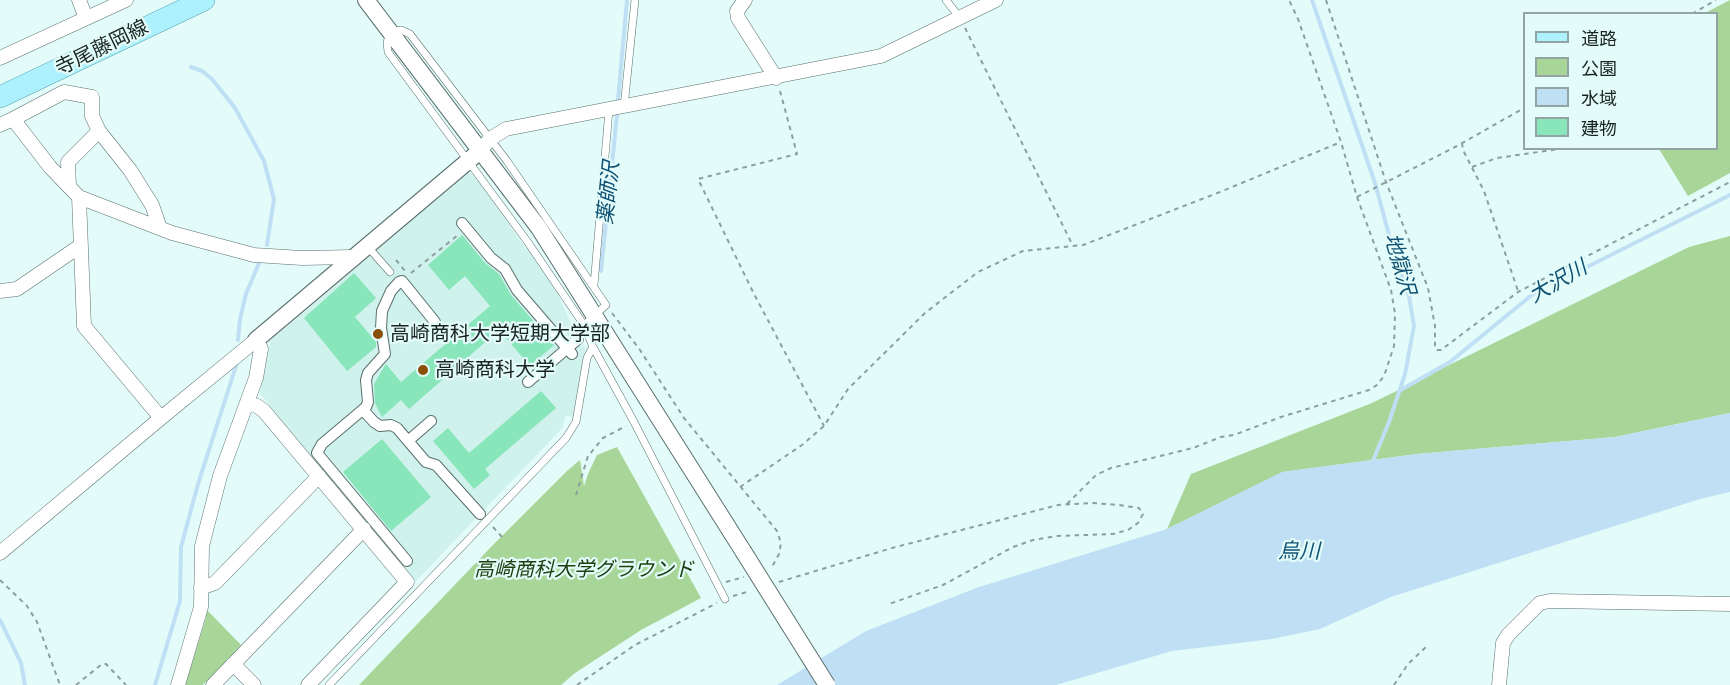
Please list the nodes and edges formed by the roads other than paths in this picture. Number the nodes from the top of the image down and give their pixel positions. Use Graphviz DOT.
graph roads {
  1 [pos="79,0"];
  2 [pos="126,0"];
  3 [pos="170,0"];
  4 [pos="204,0"];
  5 [pos="366,0"];
  6 [pos="635,0"];
  7 [pos="745,0"];
  8 [pos="946,0"];
  9 [pos="996,0"];
  10 [pos="86,18"];
  11 [pos="960,18"];
  12 [pos="0,58"];
  13 [pos="777,78"];
  14 [pos="0,82"];
  15 [pos="0,97"];
  16 [pos="624,107"];
  17 [pos="609,110"];
  18 [pos="13,119"];
  19 [pos="0,125"];
  20 [pos="99,131"];
  21 [pos="479,150"];
  22 [pos="69,186"];
  23 [pos="79,197"];
  24 [pos="464,226"];
  25 [pos="160,228"];
  26 [pos="367,245"];
  27 [pos="80,246"];
  28 [pos="353,257"];
  29 [pos="390,272"];
  30 [pos="594,285"];
  31 [pos="0,291"];
  32 [pos="595,315"];
  33 [pos="435,322"];
  34 [pos="578,339"];
  35 [pos="256,340"];
  36 [pos="593,347"];
  37 [pos="570,351"];
  38 [pos="528,382"];
  39 [pos="248,403"];
  40 [pos="363,410"];
  41 [pos="160,417"];
  42 [pos="431,421"];
  43 [pos="408,441"];
  44 [pos="318,476"];
  45 [pos="483,518"];
  46 [pos="364,529"];
  47 [pos="0,553"];
  48 [pos="407,561"];
  49 [pos="201,588"];
  50 [pos="724,599"];
  51 [pos="1730,604"];
  52 [pos="233,664"];
  53 [pos="178,685"];
  54 [pos="213,685"];
  55 [pos="254,685"];
  56 [pos="308,685"];
  57 [pos="329,685"];
  58 [pos="827,685"];
  59 [pos="1499,685"];
  1 -- 10 [label="street"];
  2 -- 10 [label="street"];
  3 -- 14 [label="main road, 寺尾藤岡線"];
  4 -- 15 [label="main road, 寺尾藤岡線"];
  5 -- 21 [label="street"];
  6 -- 16 [label="lane"];
  7 -- 13 [label="street"];
  8 -- 11 [label="lane"];
  9 -- 11 [label="street"];
  10 -- 12 [label="street"];
  11 -- 13 [label="street"];
  13 -- 16 [label="street"];
  16 -- 17 [label="street"];
  17 -- 21 [label="street"];
  17 -- 30 [label="lane"];
  18 -- 19 [label="street"];
  18 -- 20 [label="street"];
  18 -- 22 [label="street"];
  20 -- 22 [label="street"];
  20 -- 25 [label="street"];
  21 -- 26 [label="street"];
  21 -- 30 [label="lane"];
  21 -- 32 [label="street"];
  22 -- 23 [label="street"];
  23 -- 25 [label="street"];
  23 -- 27 [label="street"];
  24 -- 37 [label="street"];
  25 -- 28 [label="street"];
  26 -- 28 [label="street"];
  26 -- 29 [label="lane"];
  27 -- 31 [label="street"];
  27 -- 41 [label="street"];
  28 -- 35 [label="street"];
  30 -- 32 [label="lane"];
  32 -- 34 [label="lane"];
  32 -- 36 [label="lane"];
  32 -- 58 [label="street, bridge"];
  33 -- 40 [label="street"];
  34 -- 37 [label="street"];
  35 -- 39 [label="street"];
  35 -- 41 [label="street"];
  36 -- 45 [label="lane"];
  36 -- 50 [label="lane"];
  37 -- 38 [label="street"];
  39 -- 44 [label="street"];
  39 -- 49 [label="street"];
  40 -- 43 [label="street"];
  40 -- 48 [label="street"];
  41 -- 47 [label="street"];
  42 -- 43 [label="street"];
  43 -- 45 [label="street"];
  44 -- 46 [label="street"];
  44 -- 49 [label="street"];
  45 -- 57 [label="lane"];
  46 -- 52 [label="street"];
  46 -- 56 [label="street"];
  49 -- 53 [label="street"];
  51 -- 59 [label="street"];
  52 -- 54 [label="street"];
  52 -- 55 [label="street"];
}
